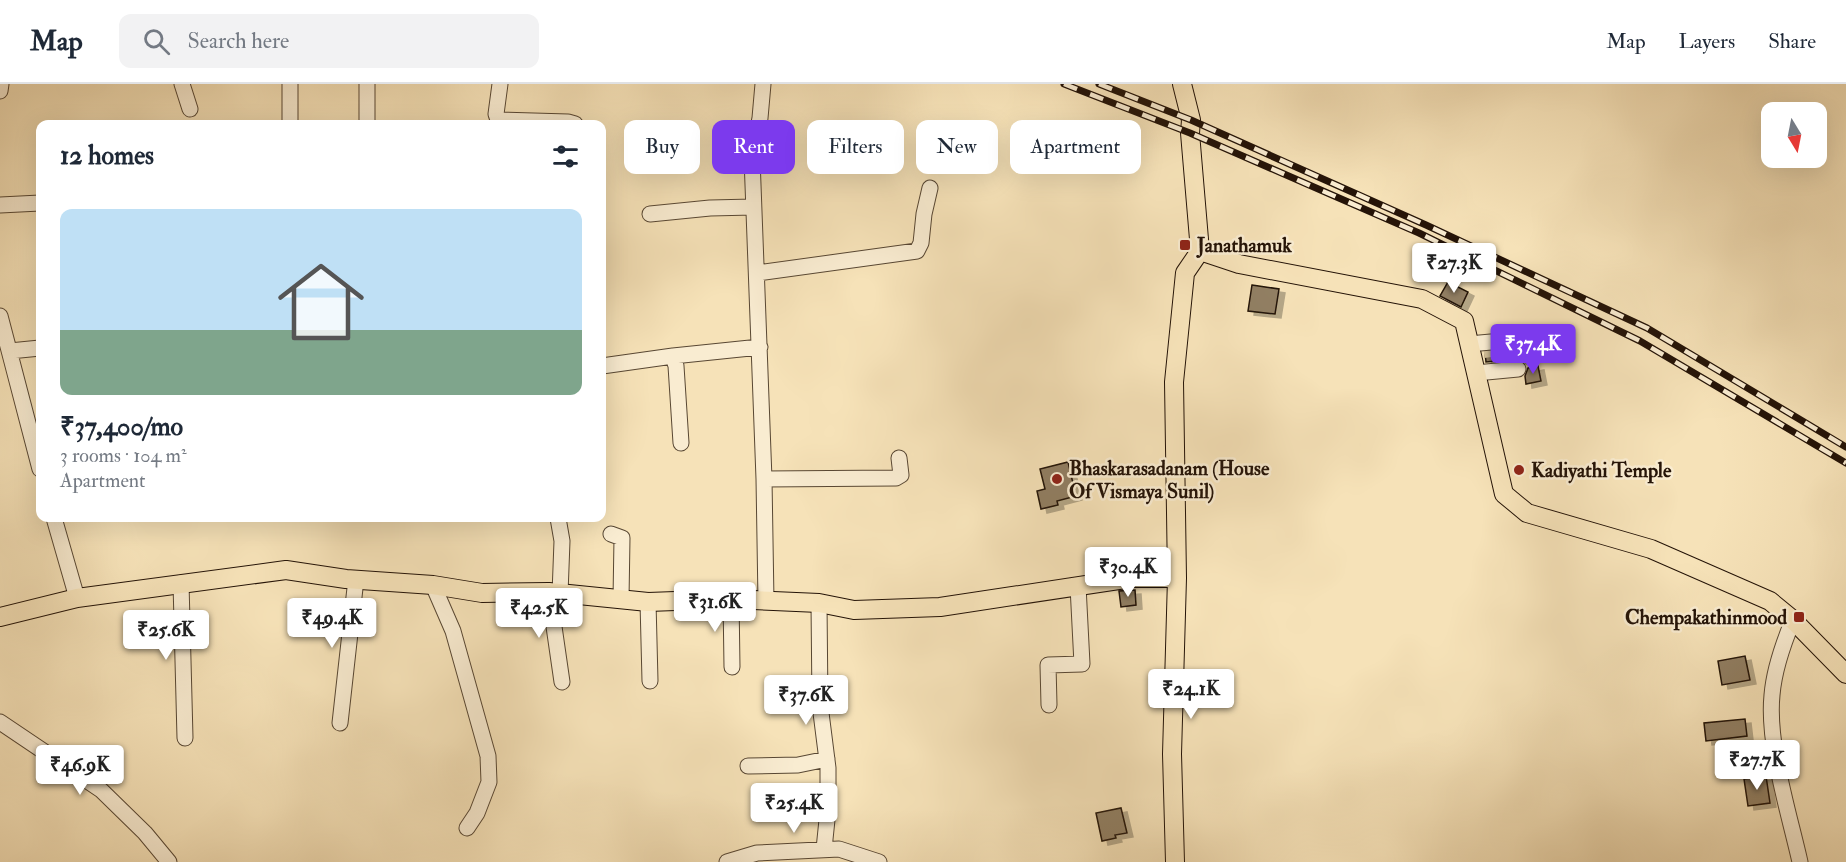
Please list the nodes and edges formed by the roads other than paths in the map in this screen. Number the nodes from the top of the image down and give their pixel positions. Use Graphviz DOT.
graph roads {
  1 [pos="1,84"];
  2 [pos="182,84"];
  3 [pos="290,84"];
  4 [pos="367,84"];
  5 [pos="500,84"];
  6 [pos="763,84"];
  7 [pos="1182,84"];
  8 [pos="0,91"];
  9 [pos="190,110"];
  10 [pos="290,120"];
  11 [pos="367,120"];
  12 [pos="501,120"];
  13 [pos="930,188"];
  14 [pos="36,203"];
  15 [pos="0,205"];
  16 [pos="753,207"];
  17 [pos="650,214"];
  18 [pos="1200,251"];
  19 [pos="757,273"];
  20 [pos="0,316"];
  21 [pos="1513,340"];
  22 [pos="1469,344"];
  23 [pos="760,347"];
  24 [pos="36,348"];
  25 [pos="10,351"];
  26 [pos="673,356"];
  27 [pos="606,365"];
  28 [pos="1518,369"];
  29 [pos="1476,373"];
  30 [pos="681,443"];
  31 [pos="36,449"];
  32 [pos="899,458"];
  33 [pos="764,479"];
  34 [pos="55,522"];
  35 [pos="559,522"];
  36 [pos="611,534"];
  37 [pos="1177,578"];
  38 [pos="356,579"];
  39 [pos="181,583"];
  40 [pos="433,585"];
  41 [pos="1078,586"];
  42 [pos="555,593"];
  43 [pos="77,598"];
  44 [pos="621,598"];
  45 [pos="731,599"];
  46 [pos="766,601"];
  47 [pos="648,602"];
  48 [pos="819,603"];
  49 [pos="0,617"];
  50 [pos="1793,620"];
  51 [pos="732,667"];
  52 [pos="1846,674"];
  53 [pos="650,681"];
  54 [pos="562,682"];
  55 [pos="1049,705"];
  56 [pos="0,722"];
  57 [pos="340,723"];
  58 [pos="185,738"];
  59 [pos="826,759"];
  60 [pos="748,766"];
  61 [pos="467,828"];
  62 [pos="824,849"];
  63 [pos="169,862"];
  64 [pos="727,862"];
  65 [pos="876,862"];
  66 [pos="1175,862"];
  67 [pos="1800,862"];
  1 -- 8 [label="street"];
  2 -- 9 [label="street"];
  3 -- 10 [label="street"];
  4 -- 11 [label="street"];
  5 -- 12 [label="street"];
  6 -- 16 [label="street"];
  7 -- 18 [label="main road"];
  13 -- 19 [label="street"];
  14 -- 15 [label="street"];
  16 -- 17 [label="street"];
  16 -- 19 [label="street"];
  18 -- 22 [label="main road"];
  18 -- 37 [label="main road"];
  19 -- 23 [label="street"];
  20 -- 25 [label="street"];
  21 -- 22 [label="street"];
  22 -- 29 [label="main road"];
  23 -- 26 [label="street"];
  23 -- 33 [label="street"];
  24 -- 25 [label="street"];
  25 -- 31 [label="street"];
  26 -- 27 [label="street"];
  26 -- 30 [label="street"];
  28 -- 29 [label="street"];
  29 -- 50 [label="main road"];
  32 -- 33 [label="street"];
  33 -- 46 [label="street"];
  34 -- 43 [label="street"];
  35 -- 42 [label="street"];
  36 -- 44 [label="street"];
  37 -- 41 [label="main road"];
  37 -- 66 [label="main road"];
  38 -- 39 [label="main road"];
  38 -- 40 [label="main road"];
  38 -- 57 [label="street"];
  39 -- 43 [label="main road"];
  39 -- 58 [label="street"];
  40 -- 42 [label="main road"];
  40 -- 61 [label="street"];
  41 -- 48 [label="main road"];
  41 -- 55 [label="street"];
  42 -- 44 [label="main road"];
  42 -- 54 [label="street"];
  43 -- 49 [label="main road"];
  44 -- 47 [label="main road"];
  45 -- 46 [label="main road"];
  45 -- 47 [label="main road"];
  45 -- 51 [label="street"];
  46 -- 48 [label="main road"];
  47 -- 53 [label="street"];
  48 -- 59 [label="street"];
  50 -- 52 [label="main road"];
  50 -- 67 [label="street"];
  56 -- 63 [label="street"];
  59 -- 60 [label="street"];
  59 -- 62 [label="street"];
  62 -- 64 [label="street"];
  62 -- 65 [label="street"];
}
